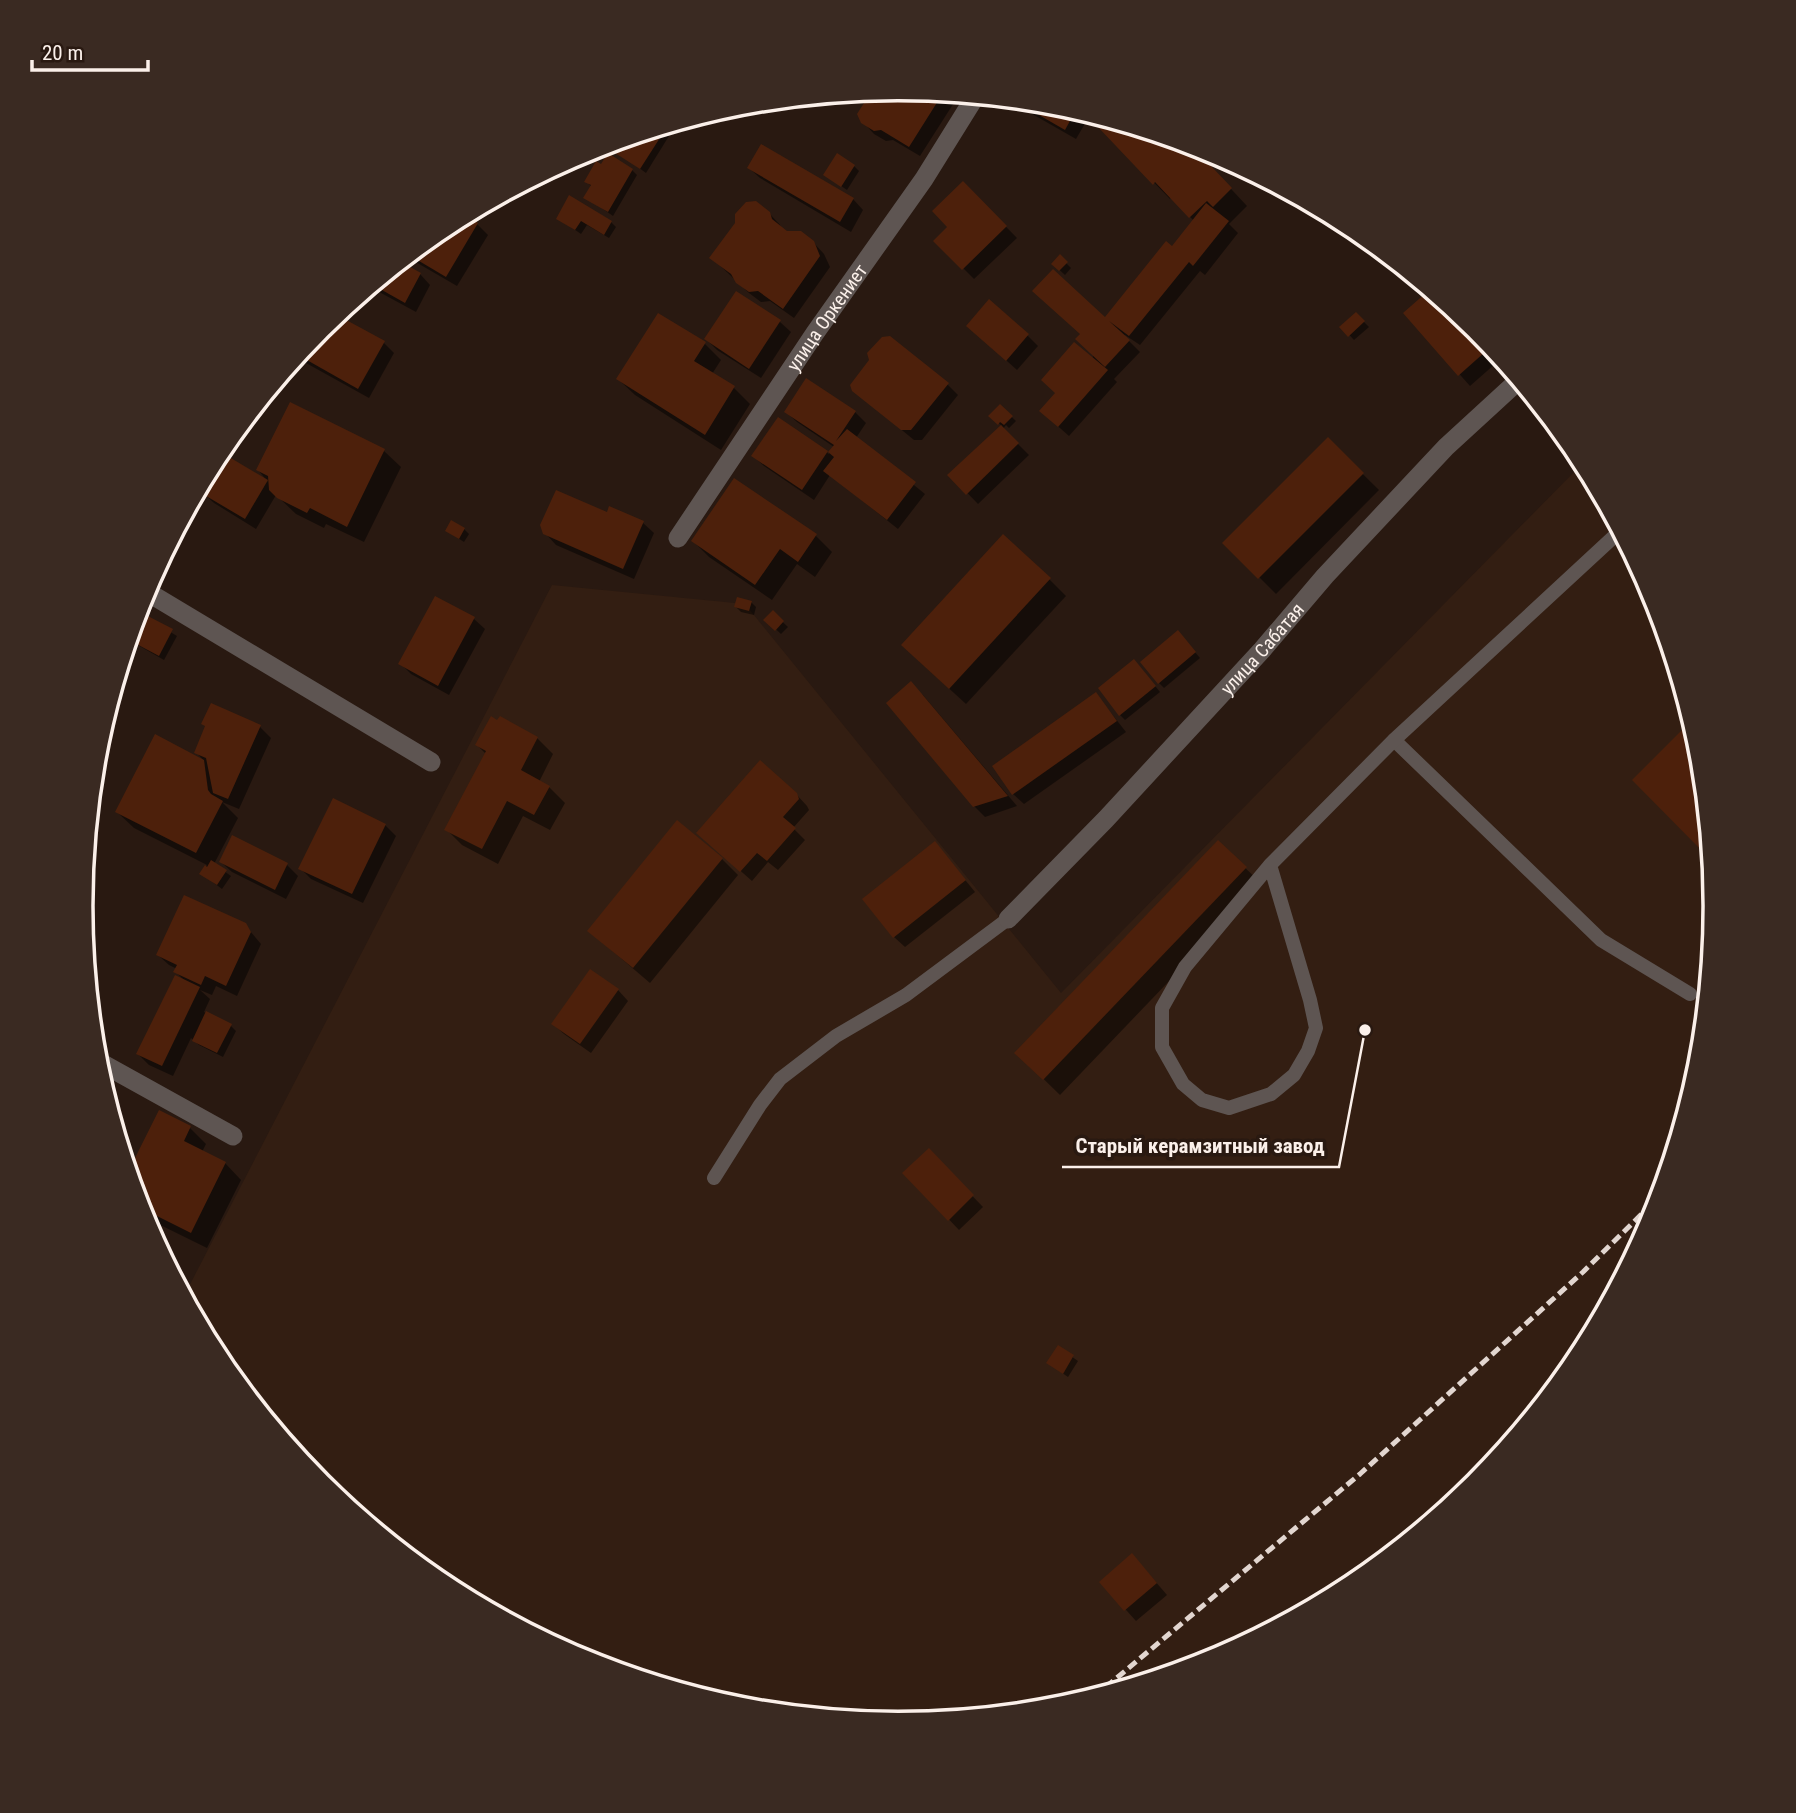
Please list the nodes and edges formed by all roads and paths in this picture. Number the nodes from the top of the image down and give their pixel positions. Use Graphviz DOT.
graph roads {
  1 [pos="970,105"];
  2 [pos="1512,387"];
  3 [pos="1613,537"];
  4 [pos="678,538"];
  5 [pos="155,596"];
  6 [pos="1394,740"];
  7 [pos="431,761"];
  8 [pos="1270,865"];
  9 [pos="1008,919"];
  10 [pos="1690,995"];
  11 [pos="109,1067"];
  12 [pos="233,1136"];
  13 [pos="714,1178"];
  1 -- 4 [label="street, улица Оркениет"];
  2 -- 9 [label="street, улица Сабатая"];
  3 -- 6 [label="lane"];
  5 -- 7 [label="street"];
  6 -- 8 [label="lane"];
  6 -- 10 [label="lane"];
  8 -- 8 [label="lane"];
  9 -- 13 [label="lane"];
  11 -- 12 [label="street"];
}
